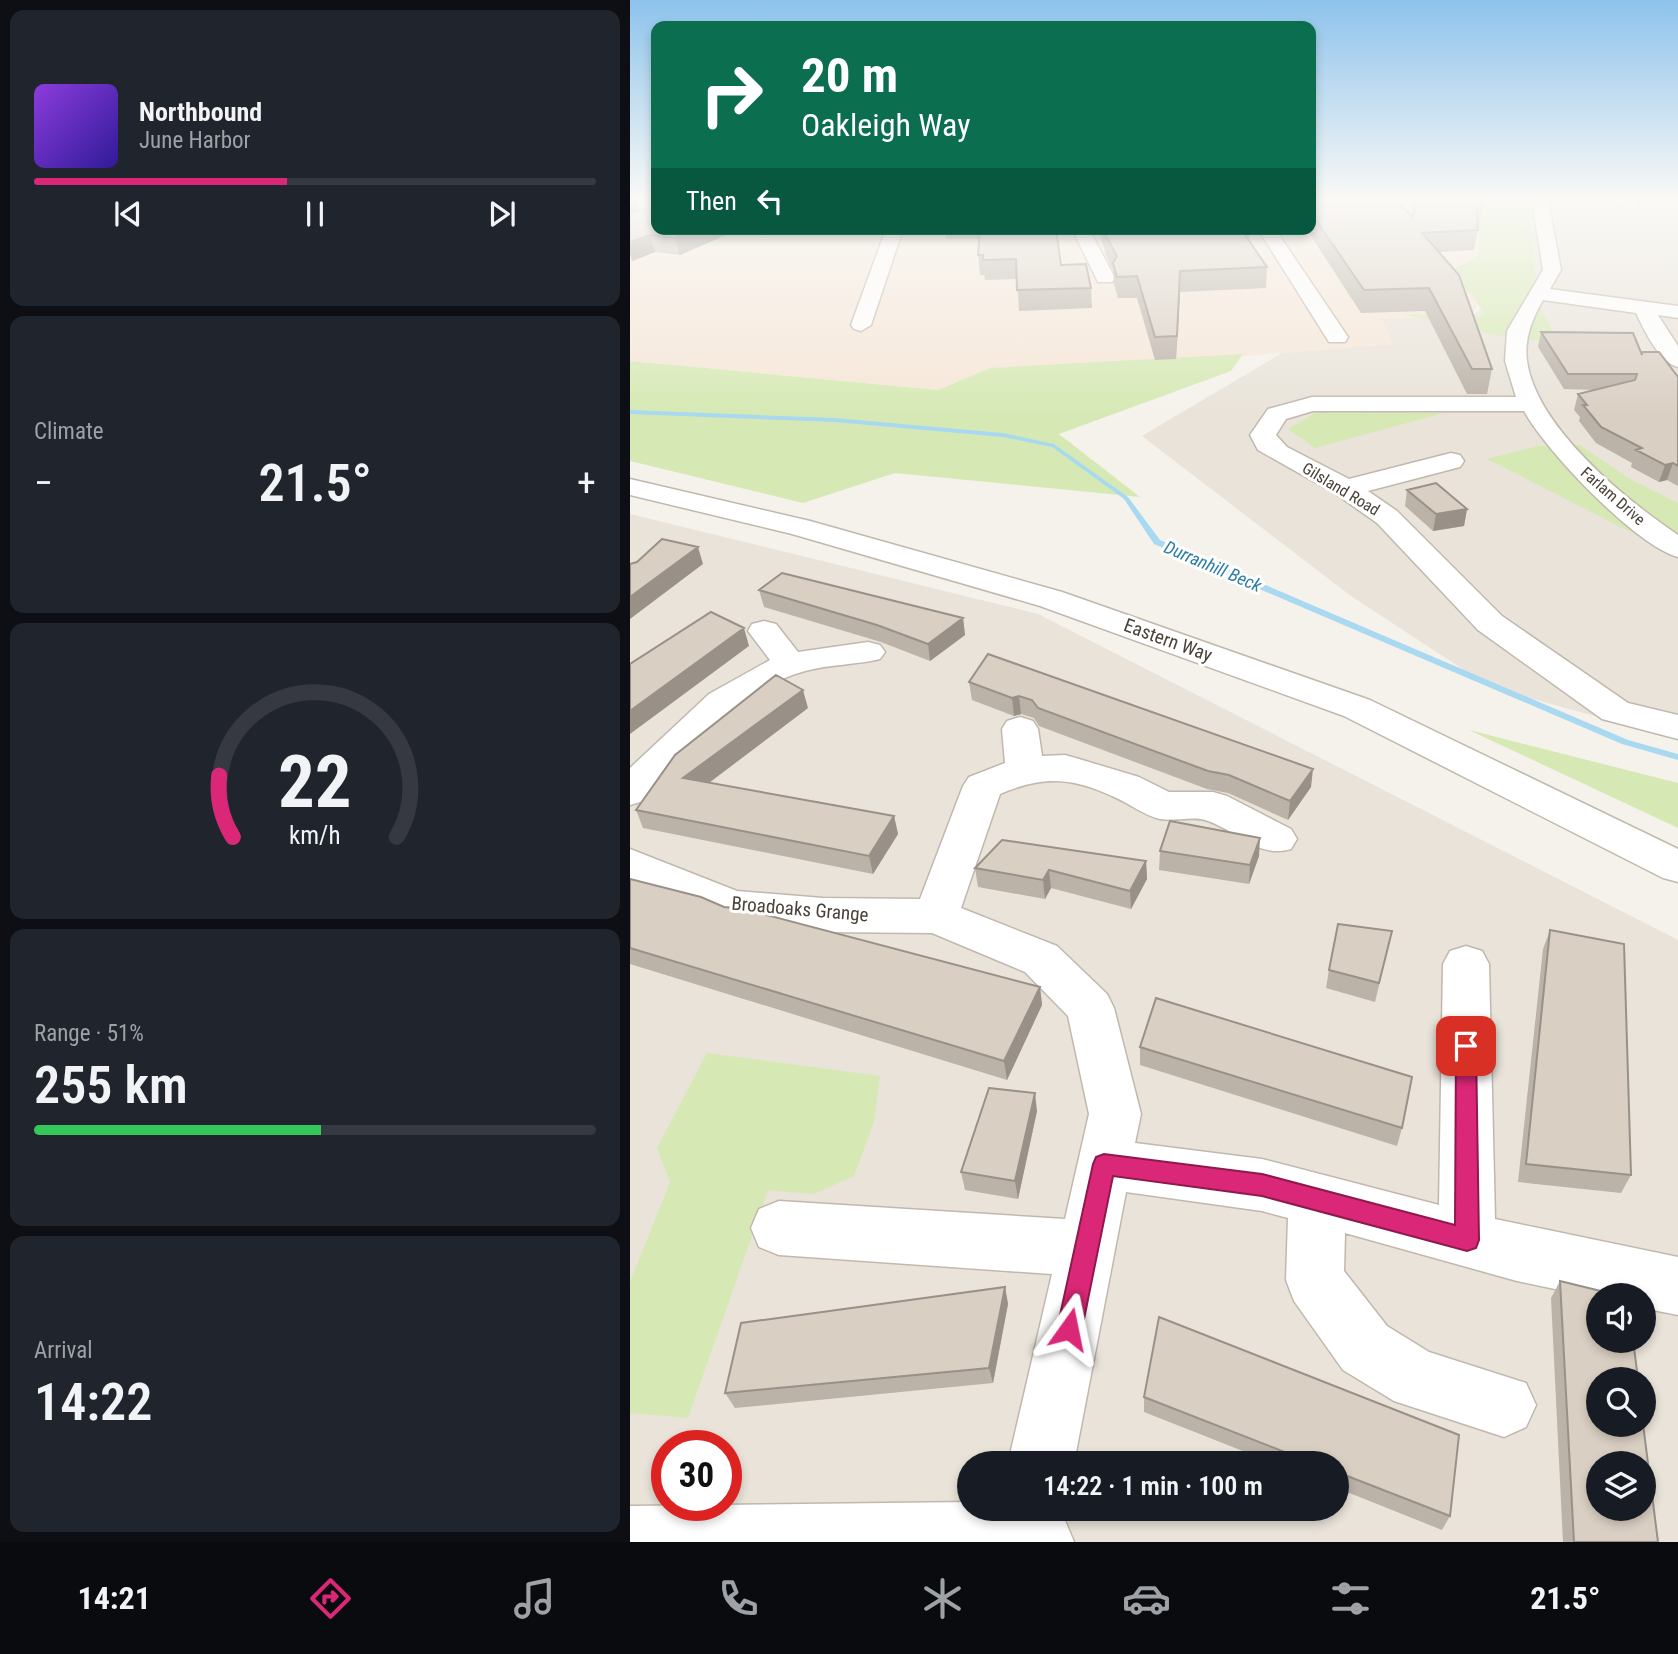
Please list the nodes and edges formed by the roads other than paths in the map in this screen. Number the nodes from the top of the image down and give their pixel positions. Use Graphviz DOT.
graph roads {
  1 [pos="880,272"];
  2 [pos="1102,272"];
  3 [pos="1294,272"];
  4 [pos="1551,272"];
  5 [pos="1570,272"];
  6 [pos="1105,278"];
  7 [pos="1544,285"];
  8 [pos="1644,308"];
  9 [pos="1678,312"];
  10 [pos="861,325"];
  11 [pos="1337,337"];
  12 [pos="1678,360"];
  13 [pos="1531,404"];
  14 [pos="1451,461"];
  15 [pos="630,487"];
  16 [pos="1346,488"];
  17 [pos="1678,548"];
  18 [pos="764,631"];
  19 [pos="868,652"];
  20 [pos="790,664"];
  21 [pos="1678,727"];
  22 [pos="1020,729"];
  23 [pos="1026,769"];
  24 [pos="630,792"];
  25 [pos="1276,839"];
  26 [pos="630,864"];
  27 [pos="1678,867"];
  28 [pos="936,916"];
  29 [pos="1466,964"];
  30 [pos="1104,1164"];
  31 [pos="1317,1199"];
  32 [pos="779,1228"];
  33 [pos="1467,1240"];
  34 [pos="1086,1248"];
  35 [pos="1678,1286"];
  36 [pos="1504,1405"];
  37 [pos="1044,1451"];
  38 [pos="1032,1529"];
  39 [pos="630,1540"];
  1 -- 10 [label="street"];
  2 -- 6 [label="street"];
  3 -- 11 [label="street"];
  4 -- 7 [label="street"];
  5 -- 7 [label="street"];
  7 -- 8 [label="street"];
  7 -- 13 [label="street, Farlam Drive"];
  8 -- 9 [label="street"];
  8 -- 12 [label="street"];
  13 -- 16 [label="street, Gilsland Road"];
  13 -- 17 [label="street, Farlam Drive"];
  14 -- 16 [label="street"];
  15 -- 27 [label="street, Eastern Way"];
  16 -- 21 [label="street, Gilsland Road"];
  18 -- 20 [label="street"];
  19 -- 20 [label="street"];
  20 -- 24 [label="street"];
  22 -- 23 [label="street"];
  23 -- 25 [label="street"];
  23 -- 28 [label="street"];
  26 -- 28 [label="street, Broadoaks Grange"];
  28 -- 30 [label="street, Broadoaks Grange"];
  29 -- 33 [label="street"];
  30 -- 31 [label="street"];
  30 -- 34 [label="street, Broadoaks Grange"];
  31 -- 33 [label="street"];
  31 -- 36 [label="street"];
  32 -- 34 [label="street"];
  33 -- 35 [label="street"];
  34 -- 37 [label="street, Broadoaks Grange"];
  38 -- 39 [label="street"];
}
